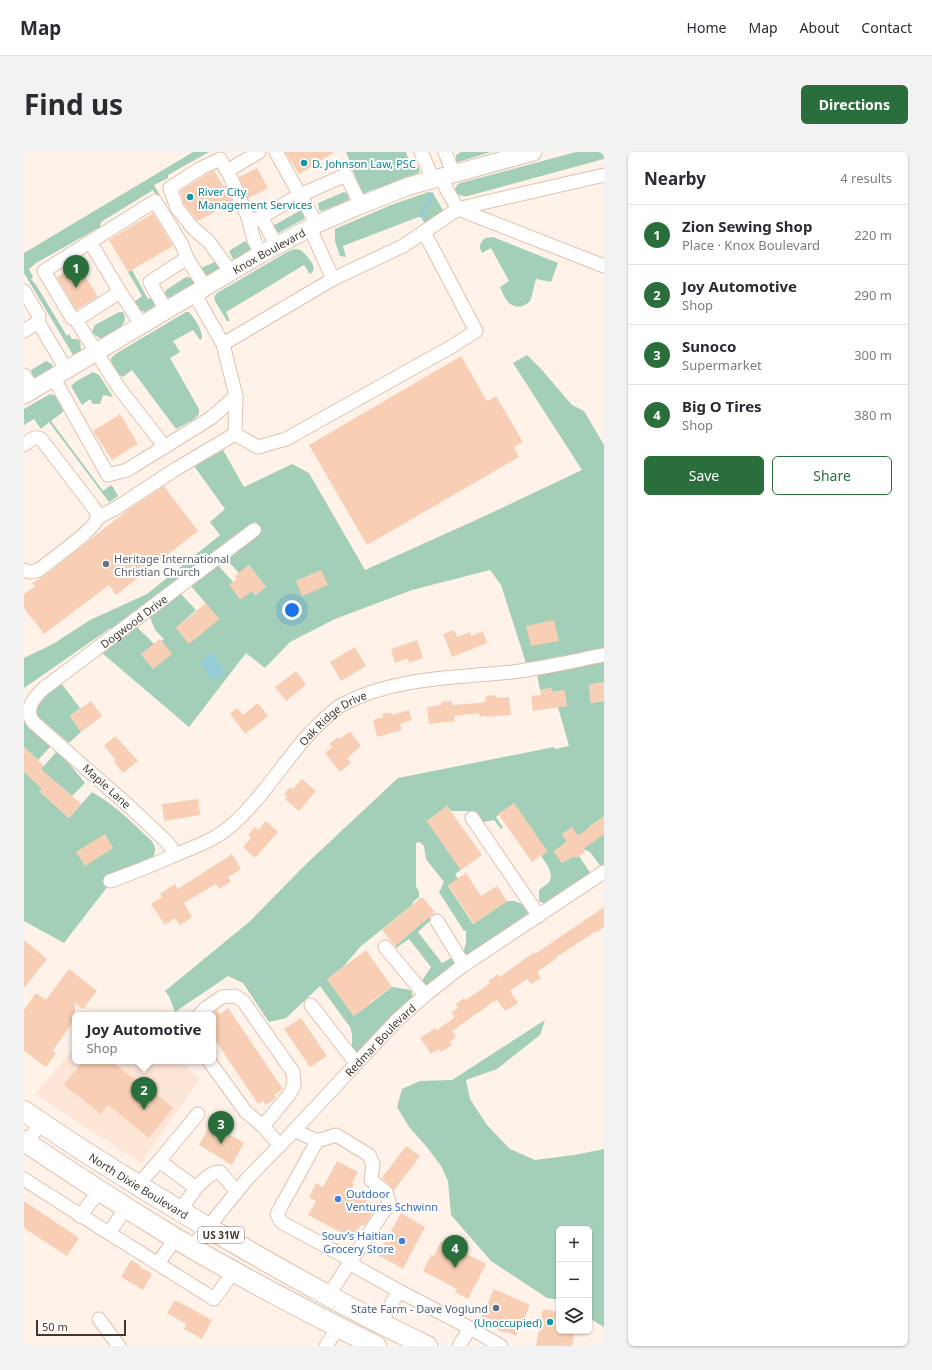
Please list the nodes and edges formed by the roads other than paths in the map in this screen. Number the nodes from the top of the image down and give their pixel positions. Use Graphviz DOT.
graph roads {
  1 [pos="258,152"];
  2 [pos="276,152"];
  3 [pos="421,152"];
  4 [pos="445,152"];
  5 [pos="533,152"];
  6 [pos="500,156"];
  7 [pos="227,171"];
  8 [pos="604,175"];
  9 [pos="442,176"];
  10 [pos="300,195"];
  11 [pos="361,205"];
  12 [pos="458,210"];
  13 [pos="256,220"];
  14 [pos="314,226"];
  15 [pos="424,232"];
  16 [pos="90,242"];
  17 [pos="277,246"];
  18 [pos="261,254"];
  19 [pos="187,258"];
  20 [pos="604,266"];
  21 [pos="231,272"];
  22 [pos="333,279"];
  23 [pos="199,290"];
  24 [pos="24,291"];
  25 [pos="120,292"];
  26 [pos="166,310"];
  27 [pos="76,320"];
  28 [pos="38,322"];
  29 [pos="141,324"];
  30 [pos="24,331"];
  31 [pos="223,344"];
  32 [pos="95,352"];
  33 [pos="60,373"];
  34 [pos="24,375"];
  35 [pos="28,392"];
  36 [pos="236,396"];
  37 [pos="235,434"];
  38 [pos="24,445"];
  39 [pos="165,447"];
  40 [pos="97,518"];
  41 [pos="254,530"];
  42 [pos="24,570"];
  43 [pos="604,655"];
  44 [pos="34,722"];
  45 [pos="472,818"];
  46 [pos="176,855"];
  47 [pos="604,872"];
  48 [pos="110,881"];
  49 [pos="539,916"];
  50 [pos="437,921"];
  51 [pos="385,946"];
  52 [pos="464,965"];
  53 [pos="425,995"];
  54 [pos="311,1005"];
  55 [pos="201,1012"];
  56 [pos="356,1063"];
  57 [pos="211,1064"];
  58 [pos="24,1111"];
  59 [pos="198,1114"];
  60 [pos="41,1123"];
  61 [pos="263,1126"];
  62 [pos="294,1130"];
  63 [pos="317,1141"];
  64 [pos="25,1143"];
  65 [pos="280,1146"];
  66 [pos="159,1161"];
  67 [pos="24,1179"];
  68 [pos="137,1186"];
  69 [pos="196,1188"];
  70 [pos="100,1190"];
  71 [pos="237,1192"];
  72 [pos="126,1208"];
  73 [pos="180,1211"];
  74 [pos="80,1216"];
  75 [pos="207,1227"];
  76 [pos="109,1233"];
  77 [pos="184,1243"];
  78 [pos="350,1261"];
  79 [pos="158,1263"];
  80 [pos="234,1270"];
  81 [pos="399,1291"];
  82 [pos="328,1296"];
  83 [pos="99,1319"];
  84 [pos="380,1323"];
  85 [pos="338,1327"];
  86 [pos="470,1328"];
  87 [pos="368,1344"];
  88 [pos="119,1346"];
  89 [pos="326,1346"];
  90 [pos="427,1346"];
  91 [pos="459,1346"];
  92 [pos="501,1346"];
  1 -- 7 [label="street"];
  2 -- 10 [label="street"];
  3 -- 9 [label="street"];
  4 -- 9 [label="street"];
  5 -- 6 [label="main road, Knox Boulevard"];
  6 -- 9 [label="main road, Knox Boulevard"];
  7 -- 13 [label="street"];
  7 -- 21 [label="street"];
  8 -- 12 [label="street"];
  9 -- 11 [label="main road, Knox Boulevard"];
  9 -- 12 [label="street"];
  10 -- 11 [label="street"];
  10 -- 13 [label="street"];
  10 -- 14 [label="street"];
  11 -- 14 [label="main road, Knox Boulevard"];
  12 -- 15 [label="street"];
  12 -- 20 [label="street"];
  13 -- 17 [label="street"];
  13 -- 18 [label="street"];
  14 -- 17 [label="main road, Knox Boulevard"];
  14 -- 22 [label="street"];
  15 -- 22 [label="street"];
  15 -- 37 [label="street"];
  16 -- 19 [label="street"];
  16 -- 25 [label="street"];
  16 -- 27 [label="street"];
  17 -- 18 [label="main road, Knox Boulevard"];
  18 -- 21 [label="main road, Knox Boulevard"];
  19 -- 23 [label="street"];
  19 -- 26 [label="street"];
  21 -- 23 [label="main road, Knox Boulevard"];
  22 -- 31 [label="street"];
  23 -- 26 [label="main road, Knox Boulevard"];
  23 -- 31 [label="street"];
  24 -- 28 [label="street"];
  25 -- 27 [label="street"];
  25 -- 29 [label="street"];
  26 -- 29 [label="main road, Knox Boulevard"];
  27 -- 32 [label="street"];
  28 -- 30 [label="street"];
  28 -- 33 [label="street"];
  29 -- 32 [label="main road, Knox Boulevard"];
  31 -- 36 [label="street"];
  32 -- 33 [label="main road, Knox Boulevard"];
  32 -- 39 [label="street"];
  33 -- 35 [label="main road, Knox Boulevard"];
  33 -- 39 [label="street"];
  34 -- 35 [label="street"];
  36 -- 37 [label="street"];
  36 -- 39 [label="street"];
  37 -- 40 [label="street"];
  38 -- 40 [label="street"];
  40 -- 42 [label="street"];
  41 -- 44 [label="street, Dogwood Drive"];
  43 -- 46 [label="street, Oak Ridge Drive"];
  44 -- 46 [label="street, Maple Lane"];
  45 -- 49 [label="street"];
  46 -- 48 [label="street, Oak Ridge Drive"];
  47 -- 49 [label="street, Redmar Boulevard"];
  49 -- 52 [label="street, Redmar Boulevard"];
  50 -- 52 [label="street"];
  51 -- 53 [label="street"];
  52 -- 53 [label="street, Redmar Boulevard"];
  53 -- 56 [label="street, Redmar Boulevard"];
  54 -- 56 [label="street"];
  55 -- 61 [label="street"];
  56 -- 62 [label="street, Redmar Boulevard"];
  57 -- 61 [label="street"];
  58 -- 60 [label="highway, North Dixie Boulevard / US 31W"];
  59 -- 66 [label="street"];
  60 -- 64 [label="street"];
  60 -- 68 [label="highway, North Dixie Boulevard / US 31W"];
  61 -- 65 [label="street"];
  62 -- 63 [label="street"];
  62 -- 65 [label="street, Redmar Boulevard"];
  63 -- 78 [label="street"];
  63 -- 78 [label="street"];
  64 -- 70 [label="highway, US 31W"];
  65 -- 71 [label="street, Redmar Boulevard"];
  66 -- 68 [label="street"];
  66 -- 69 [label="street"];
  67 -- 74 [label="street"];
  68 -- 73 [label="highway, North Dixie Boulevard / US 31W"];
  69 -- 71 [label="street"];
  69 -- 73 [label="street"];
  70 -- 72 [label="highway, US 31W"];
  70 -- 74 [label="street"];
  71 -- 75 [label="street, Redmar Boulevard"];
  72 -- 76 [label="street"];
  72 -- 77 [label="highway, US 31W"];
  73 -- 75 [label="highway, North Dixie Boulevard / US 31W"];
  74 -- 76 [label="street"];
  75 -- 77 [label="street, Redmar Boulevard"];
  75 -- 82 [label="highway, North Dixie Boulevard / US 31W"];
  76 -- 79 [label="street"];
  77 -- 79 [label="street, Redmar Boulevard"];
  77 -- 80 [label="highway, US 31W"];
  78 -- 81 [label="street"];
  78 -- 82 [label="street"];
  79 -- 80 [label="street"];
  80 -- 85 [label="highway, US 31W"];
  81 -- 84 [label="street"];
  81 -- 86 [label="street"];
  82 -- 84 [label="highway, North Dixie Boulevard / US 31W"];
  83 -- 88 [label="street"];
  84 -- 90 [label="highway, North Dixie Boulevard / US 31W"];
  85 -- 87 [label="highway, US 31W"];
  85 -- 89 [label="street"];
  86 -- 91 [label="street"];
  86 -- 92 [label="street"];
}
